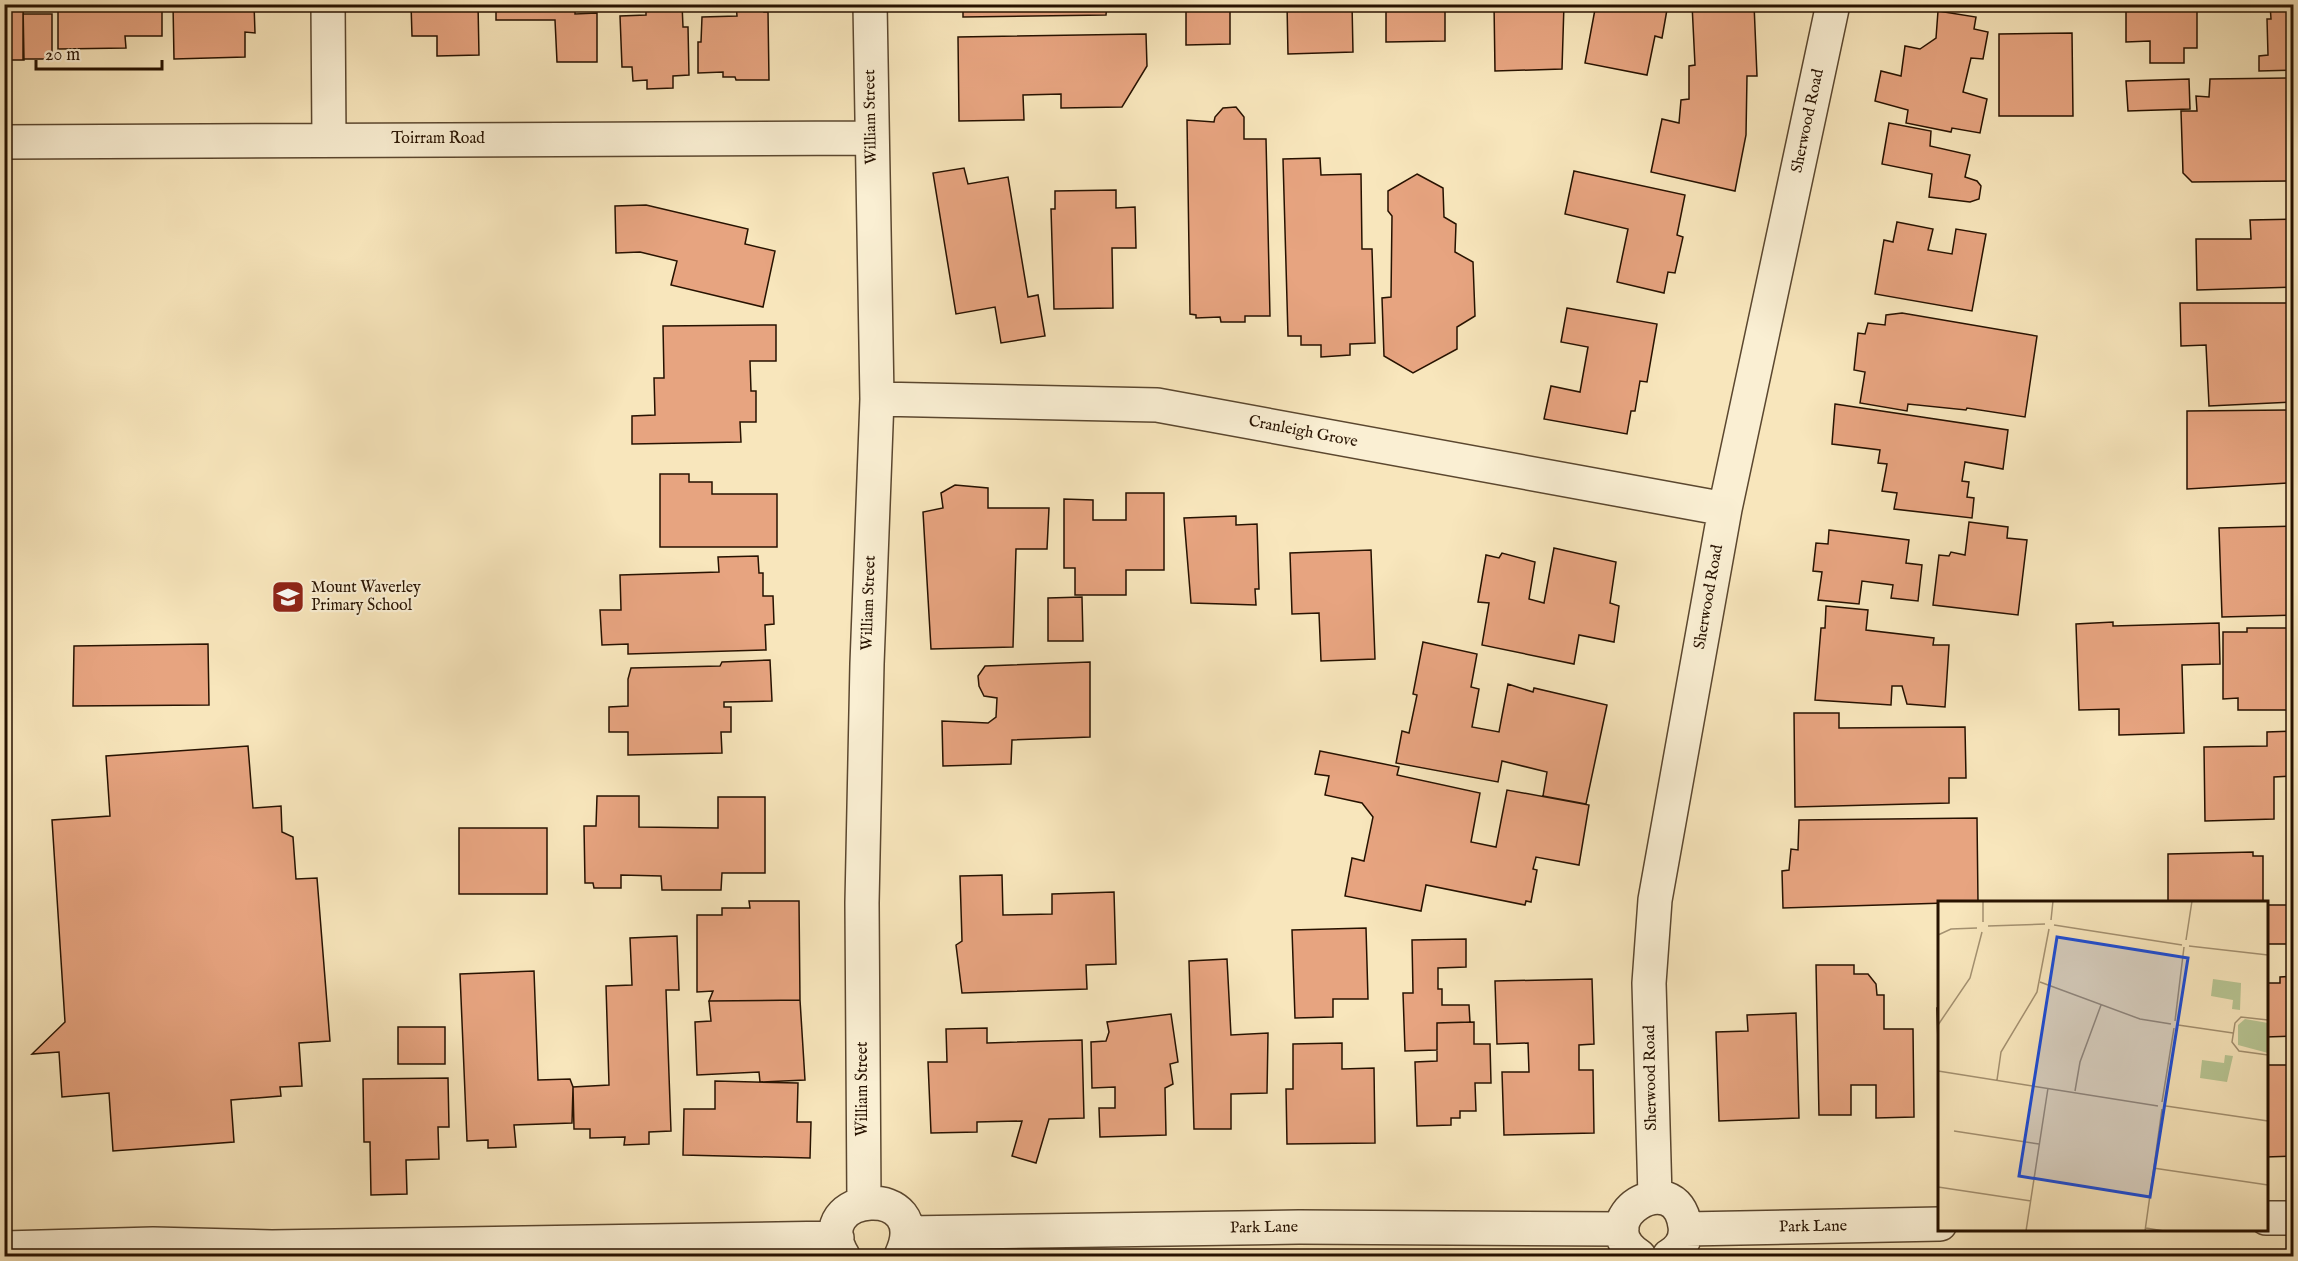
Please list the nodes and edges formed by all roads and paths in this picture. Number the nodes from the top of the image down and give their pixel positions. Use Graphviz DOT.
graph roads {
  1 [pos="328,4"];
  2 [pos="870,4"];
  3 [pos="1833,4"];
  4 [pos="871,138"];
  5 [pos="329,140"];
  6 [pos="4,142"];
  7 [pos="877,399"];
  8 [pos="1725,509"];
  9 [pos="1655,1197"];
  10 [pos="864,1202"];
  11 [pos="2268,1218"];
  12 [pos="2294,1218"];
  13 [pos="1938,1224"];
  14 [pos="1622,1229"];
  15 [pos="1686,1229"];
  16 [pos="904,1245"];
  17 [pos="840,1247"];
  18 [pos="4,1248"];
  19 [pos="272,1252"];
  20 [pos="1639,1257"];
  21 [pos="1669,1257"];
  1 -- 5 [label="street"];
  2 -- 4 [label="street, William Street"];
  3 -- 8 [label="street, Sherwood Road"];
  4 -- 5 [label="street, Toirram Road"];
  4 -- 7 [label="street, William Street"];
  5 -- 6 [label="street, Toirram Road"];
  7 -- 8 [label="street, Cranleigh Grove"];
  7 -- 10 [label="street, William Street"];
  8 -- 9 [label="street, Sherwood Road"];
  9 -- 14 [label="street"];
  9 -- 15 [label="street"];
  10 -- 16 [label="street"];
  10 -- 17 [label="street"];
  11 -- 12 [label="street"];
  13 -- 15 [label="street, Park Lane"];
  14 -- 16 [label="street, Park Lane"];
  14 -- 20 [label="street"];
  15 -- 21 [label="street"];
  17 -- 19 [label="street"];
  18 -- 19 [label="street"];
}
